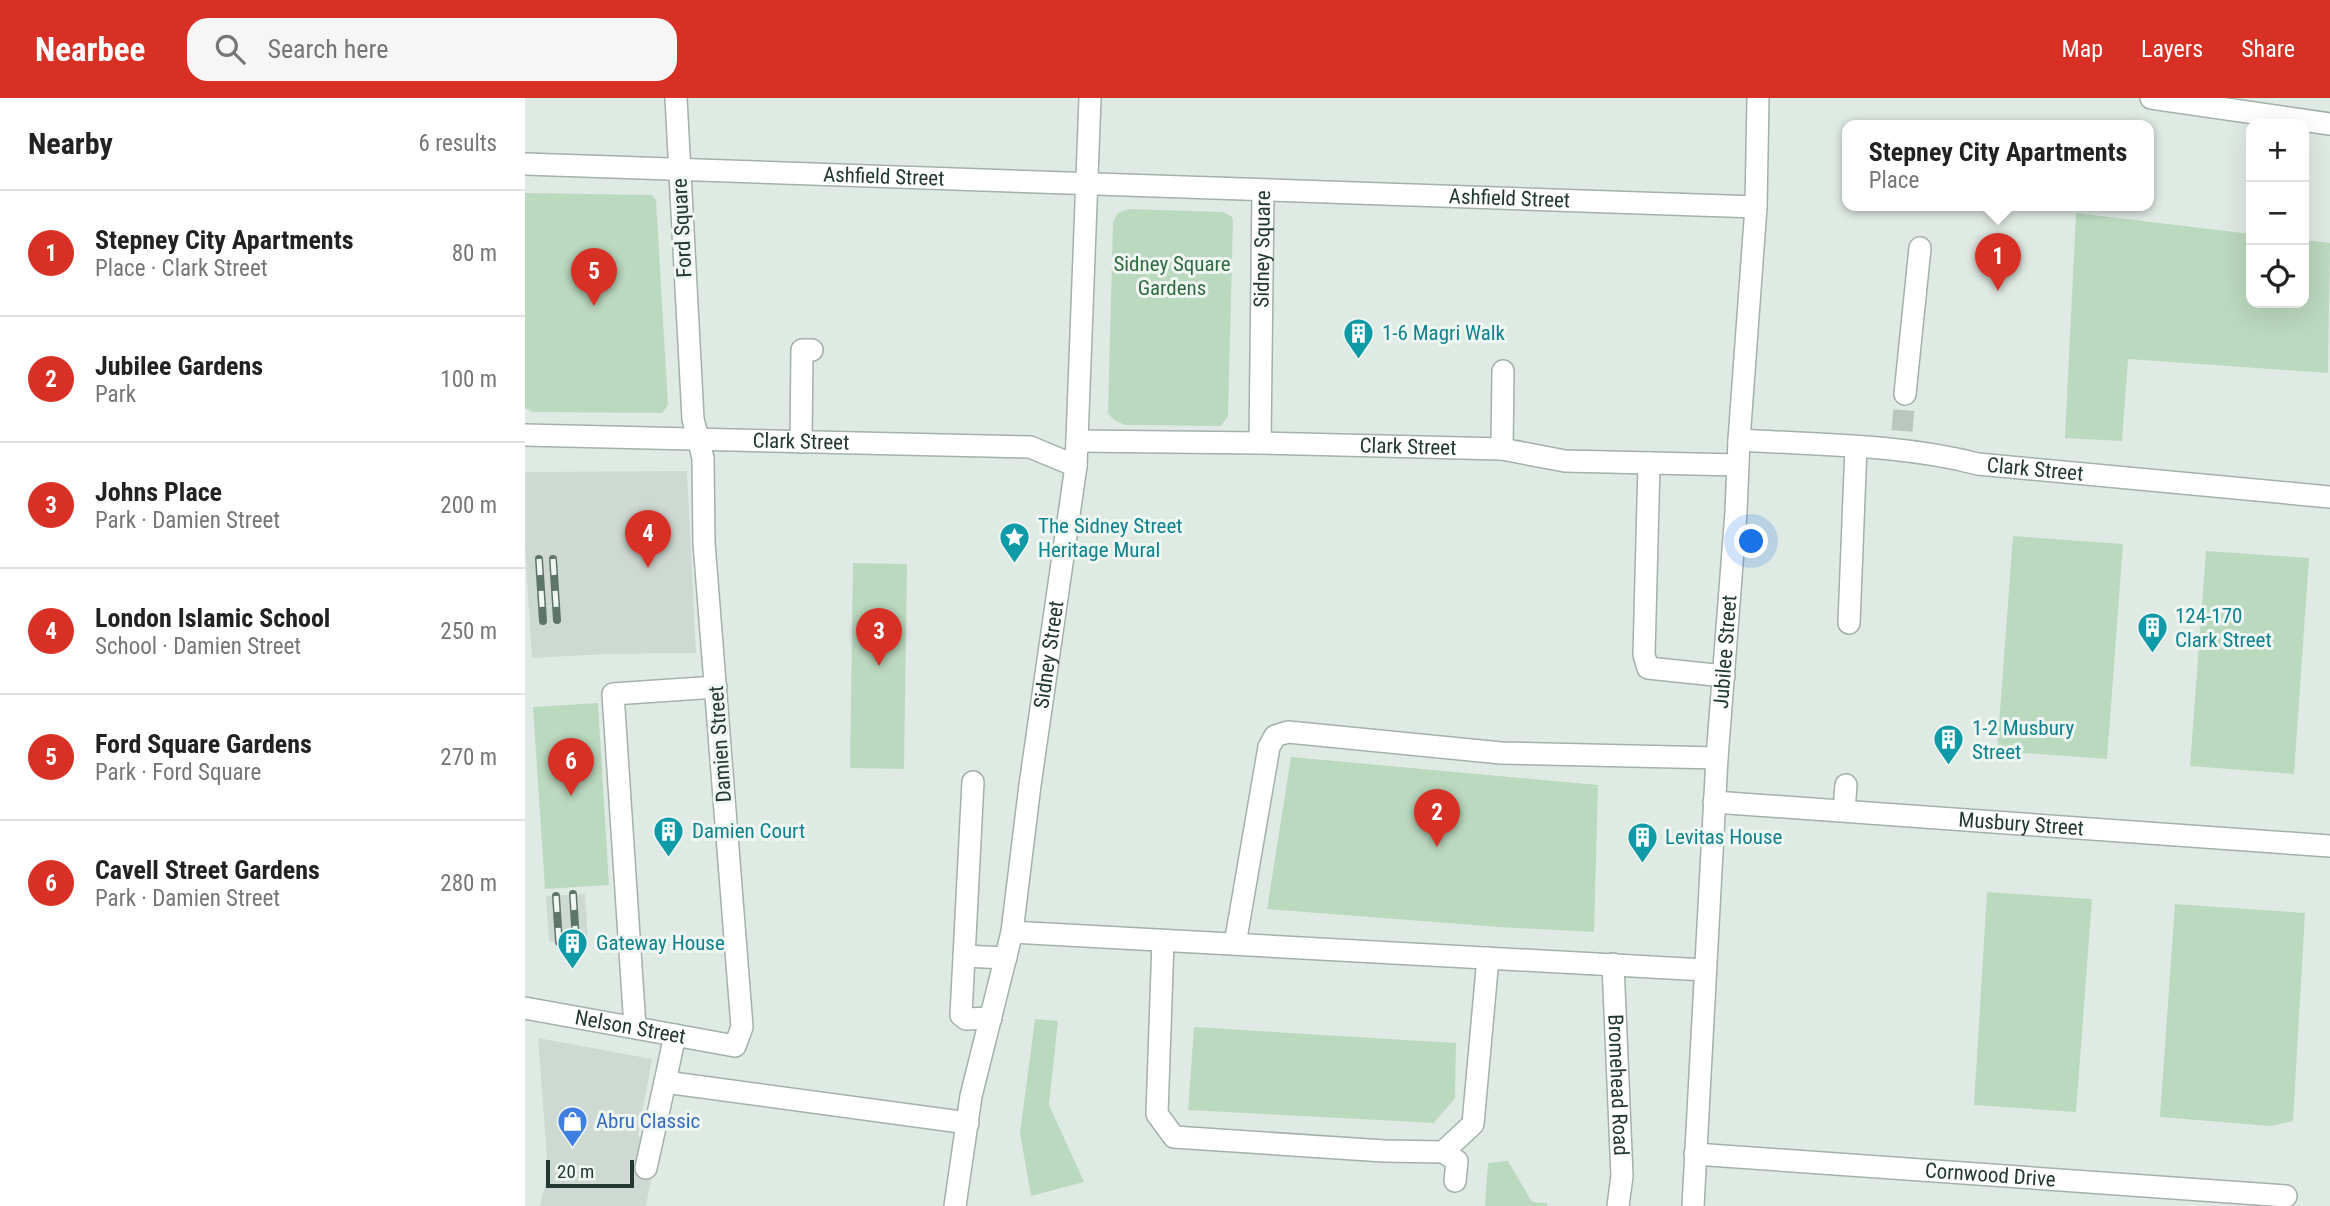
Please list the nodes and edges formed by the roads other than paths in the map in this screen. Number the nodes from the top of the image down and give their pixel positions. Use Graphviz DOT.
graph roads {
  1 [pos="676,98"];
  2 [pos="1090,98"];
  3 [pos="1758,98"];
  4 [pos="2151,98"];
  5 [pos="2330,124"];
  6 [pos="525,163"];
  7 [pos="680,168"];
  8 [pos="1086,184"];
  9 [pos="1263,191"];
  10 [pos="1756,207"];
  11 [pos="1920,248"];
  12 [pos="812,350"];
  13 [pos="1503,371"];
  14 [pos="1905,394"];
  15 [pos="525,435"];
  16 [pos="1739,440"];
  17 [pos="698,441"];
  18 [pos="1077,441"];
  19 [pos="801,442"];
  20 [pos="1260,443"];
  21 [pos="1856,447"];
  22 [pos="1502,449"];
  23 [pos="1649,463"];
  24 [pos="1738,465"];
  25 [pos="1076,466"];
  26 [pos="2330,497"];
  27 [pos="1849,623"];
  28 [pos="1724,676"];
  29 [pos="716,687"];
  30 [pos="1717,758"];
  31 [pos="973,782"];
  32 [pos="1846,785"];
  33 [pos="1714,802"];
  34 [pos="1844,810"];
  35 [pos="2330,846"];
  36 [pos="1012,932"];
  37 [pos="1163,941"];
  38 [pos="1235,944"];
  39 [pos="964,956"];
  40 [pos="1006,958"];
  41 [pos="1488,958"];
  42 [pos="1613,964"];
  43 [pos="1705,970"];
  44 [pos="525,1008"];
  45 [pos="991,1018"];
  46 [pos="635,1027"];
  47 [pos="675,1035"];
  48 [pos="735,1046"];
  49 [pos="665,1082"];
  50 [pos="968,1123"];
  51 [pos="1443,1152"];
  52 [pos="1695,1154"];
  53 [pos="646,1168"];
  54 [pos="1455,1181"];
  55 [pos="2286,1196"];
  56 [pos="955,1206"];
  57 [pos="1618,1206"];
  58 [pos="1693,1206"];
  1 -- 7 [label="street"];
  2 -- 8 [label="street, Sidney Street"];
  3 -- 10 [label="street, Jubilee Street"];
  4 -- 5 [label="street"];
  6 -- 7 [label="street, Ford Square"];
  7 -- 8 [label="street, Ashfield Street"];
  7 -- 17 [label="street, Ford Square"];
  8 -- 9 [label="street, Sidney Square"];
  8 -- 18 [label="street, Sidney Street"];
  9 -- 10 [label="street, Ashfield Street"];
  9 -- 20 [label="street, Sidney Square"];
  10 -- 16 [label="street, Jubilee Street"];
  11 -- 14 [label="street"];
  12 -- 19 [label="street"];
  13 -- 22 [label="street"];
  15 -- 17 [label="street, Clark Street"];
  16 -- 21 [label="street, Clark Street"];
  16 -- 24 [label="street, Jubilee Street"];
  17 -- 19 [label="street, Clark Street"];
  17 -- 29 [label="street, Damien Street"];
  18 -- 20 [label="street, Clark Street"];
  18 -- 25 [label="street, Sidney Street"];
  19 -- 25 [label="street, Clark Street"];
  20 -- 22 [label="street, Clark Street"];
  21 -- 26 [label="street, Clark Street"];
  21 -- 27 [label="street"];
  22 -- 23 [label="street, Clark Street"];
  23 -- 24 [label="street, Clark Street"];
  23 -- 28 [label="street"];
  24 -- 28 [label="street, Jubilee Street"];
  25 -- 36 [label="street, Sidney Street"];
  28 -- 30 [label="street, Jubilee Street"];
  29 -- 46 [label="street"];
  29 -- 48 [label="street, Damien Street"];
  30 -- 33 [label="street, Jubilee Street"];
  30 -- 38 [label="street"];
  31 -- 39 [label="street"];
  32 -- 34 [label="street"];
  33 -- 34 [label="street, Musbury Street"];
  33 -- 43 [label="street, Jubilee Street"];
  34 -- 35 [label="street, Musbury Street"];
  36 -- 37 [label="street"];
  36 -- 40 [label="street, Sidney Street"];
  37 -- 38 [label="street"];
  37 -- 51 [label="street"];
  38 -- 41 [label="street"];
  39 -- 40 [label="street"];
  39 -- 45 [label="street"];
  40 -- 45 [label="street, Sidney Street"];
  41 -- 42 [label="street"];
  41 -- 51 [label="street"];
  42 -- 43 [label="street"];
  42 -- 57 [label="street, Bromehead Road"];
  43 -- 52 [label="street, Jubilee Street"];
  44 -- 46 [label="street, Nelson Street"];
  45 -- 50 [label="street, Sidney Street"];
  46 -- 47 [label="street, Nelson Street"];
  47 -- 48 [label="street, Nelson Street"];
  47 -- 49 [label="street"];
  49 -- 50 [label="street"];
  49 -- 53 [label="street"];
  50 -- 56 [label="street, Sidney Street"];
  51 -- 54 [label="street"];
  52 -- 55 [label="street, Cornwood Drive"];
  52 -- 58 [label="street, Jubilee Street"];
}
